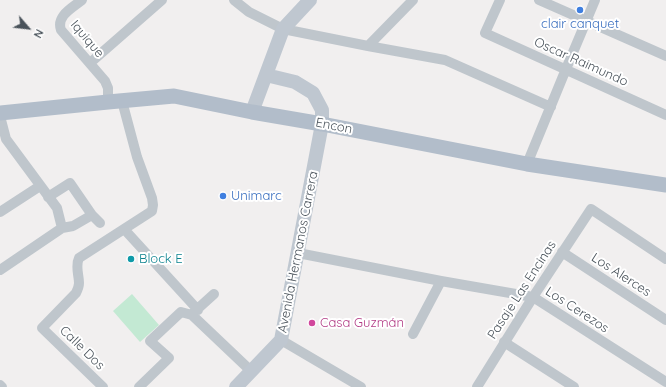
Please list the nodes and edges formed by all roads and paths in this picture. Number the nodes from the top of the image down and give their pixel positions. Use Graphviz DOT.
graph roads {
  1 [pos="82,0"];
  2 [pos="162,0"];
  3 [pos="234,0"];
  4 [pos="310,0"];
  5 [pos="413,0"];
  6 [pos="500,0"];
  7 [pos="539,0"];
  8 [pos="595,0"];
  9 [pos="587,21"];
  10 [pos="283,29"];
  11 [pos="368,46"];
  12 [pos="666,56"];
  13 [pos="90,63"];
  14 [pos="566,69"];
  15 [pos="266,75"];
  16 [pos="115,101"];
  17 [pos="551,107"];
  18 [pos="252,112"];
  19 [pos="0,115"];
  20 [pos="666,115"];
  21 [pos="322,124"];
  22 [pos="527,164"];
  23 [pos="666,185"];
  24 [pos="40,186"];
  25 [pos="48,197"];
  26 [pos="0,212"];
  27 [pos="92,214"];
  28 [pos="100,223"];
  29 [pos="62,228"];
  30 [pos="124,229"];
  31 [pos="562,252"];
  32 [pos="298,253"];
  33 [pos="666,259"];
  34 [pos="0,270"];
  35 [pos="441,281"];
  36 [pos="214,294"];
  37 [pos="533,297"];
  38 [pos="195,312"];
  39 [pos="666,320"];
  40 [pos="42,328"];
  41 [pos="413,334"];
  42 [pos="281,340"];
  43 [pos="504,342"];
  44 [pos="251,371"];
  45 [pos="666,382"];
  46 [pos="103,387"];
  47 [pos="139,387"];
  48 [pos="236,387"];
  49 [pos="361,387"];
  50 [pos="478,387"];
  51 [pos="574,387"];
  1 -- 13 [label="street, Iquique"];
  2 -- 13 [label="street"];
  3 -- 10 [label="street"];
  4 -- 10 [label="street"];
  5 -- 11 [label="street"];
  6 -- 14 [label="street, Oscar Raimundo"];
  7 -- 9 [label="street"];
  8 -- 9 [label="street"];
  9 -- 12 [label="street"];
  9 -- 14 [label="street"];
  10 -- 11 [label="street"];
  10 -- 15 [label="street"];
  11 -- 17 [label="street"];
  13 -- 16 [label="street, Iquique"];
  14 -- 17 [label="street"];
  14 -- 20 [label="street, Oscar Raimundo"];
  15 -- 18 [label="street"];
  15 -- 21 [label="street, Avenida Hermanos Carrera"];
  16 -- 18 [label="main road, Encon"];
  16 -- 19 [label="main road, Encon"];
  16 -- 30 [label="street, Iquique"];
  17 -- 22 [label="street"];
  18 -- 21 [label="main road, Encon"];
  19 -- 24 [label="street"];
  21 -- 22 [label="main road, Encon"];
  21 -- 32 [label="street, Avenida Hermanos Carrera"];
  22 -- 23 [label="main road, Encon"];
  24 -- 25 [label="street"];
  24 -- 26 [label="street"];
  25 -- 27 [label="street"];
  25 -- 29 [label="street"];
  27 -- 28 [label="street"];
  27 -- 29 [label="street"];
  29 -- 34 [label="street"];
  30 -- 38 [label="street"];
  30 -- 40 [label="street, Iquique"];
  31 -- 33 [label="street, Pasaje Las Encinas"];
  31 -- 37 [label="street, Pasaje Las Encinas"];
  31 -- 39 [label="street, Los Alerces"];
  32 -- 35 [label="street, Los Cerezos"];
  32 -- 42 [label="street, Avenida Hermanos Carrera"];
  35 -- 37 [label="street, Los Cerezos"];
  35 -- 41 [label="street"];
  36 -- 38 [label="street"];
  37 -- 43 [label="street, Pasaje Las Encinas"];
  37 -- 45 [label="street, Los Cerezos"];
  38 -- 44 [label="street"];
  38 -- 47 [label="street"];
  40 -- 46 [label="street, Calle Dos"];
  42 -- 44 [label="street, Avenida Hermanos Carrera"];
  42 -- 49 [label="street"];
  43 -- 50 [label="street, Pasaje Las Encinas"];
  43 -- 51 [label="street"];
  44 -- 48 [label="street, Avenida Hermanos Carrera"];
}
